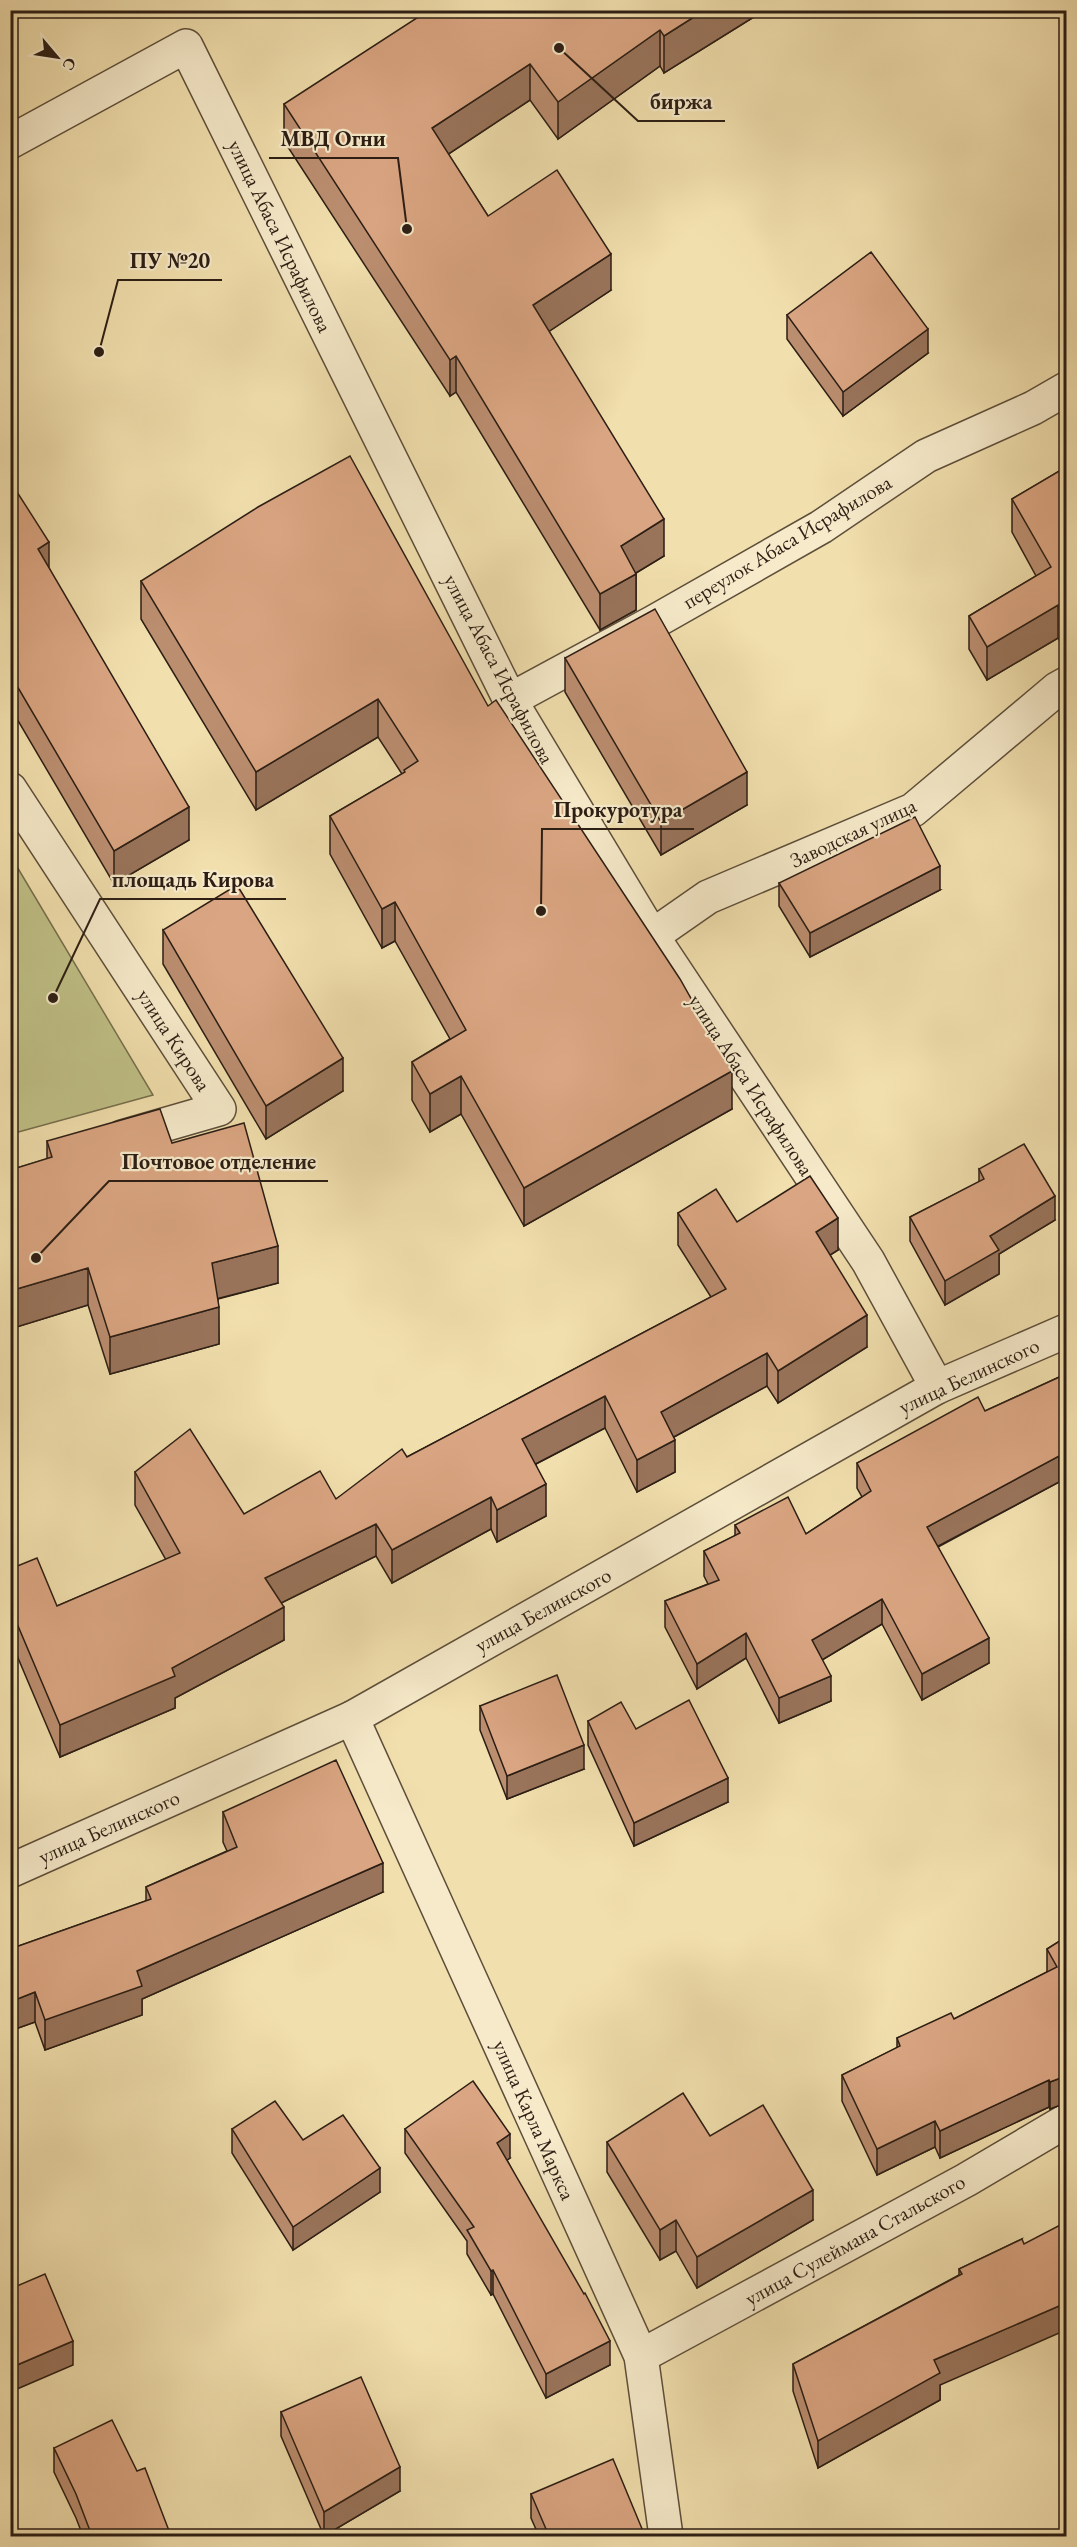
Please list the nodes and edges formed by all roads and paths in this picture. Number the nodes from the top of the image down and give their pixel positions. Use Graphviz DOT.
graph roads {
  1 [pos="10,142"];
  2 [pos="1066,389"];
  3 [pos="1066,684"];
  4 [pos="510,700"];
  5 [pos="10,789"];
  6 [pos="652,936"];
  7 [pos="98,1144"];
  8 [pos="1066,1331"];
  9 [pos="937,1387"];
  10 [pos="352,1718"];
  11 [pos="10,1871"];
  12 [pos="1066,2121"];
  13 [pos="641,2356"];
  14 [pos="666,2536"];
  1 -- 4 [label="street, улица Абаса Исрафилова"];
  2 -- 4 [label="street, переулок Абаса Исрафилова"];
  3 -- 6 [label="street, Заводская улица"];
  4 -- 6 [label="street, улица Абаса Исрафилова"];
  5 -- 7 [label="street, улица Кирова"];
  6 -- 9 [label="street, улица Абаса Исрафилова"];
  8 -- 9 [label="street, улица Белинского"];
  9 -- 10 [label="street, улица Белинского"];
  10 -- 11 [label="street, улица Белинского"];
  10 -- 13 [label="street, улица Карла Маркса"];
  12 -- 13 [label="street, улица Сулеймана Стальского"];
  13 -- 14 [label="street, улица Карла Маркса"];
}
